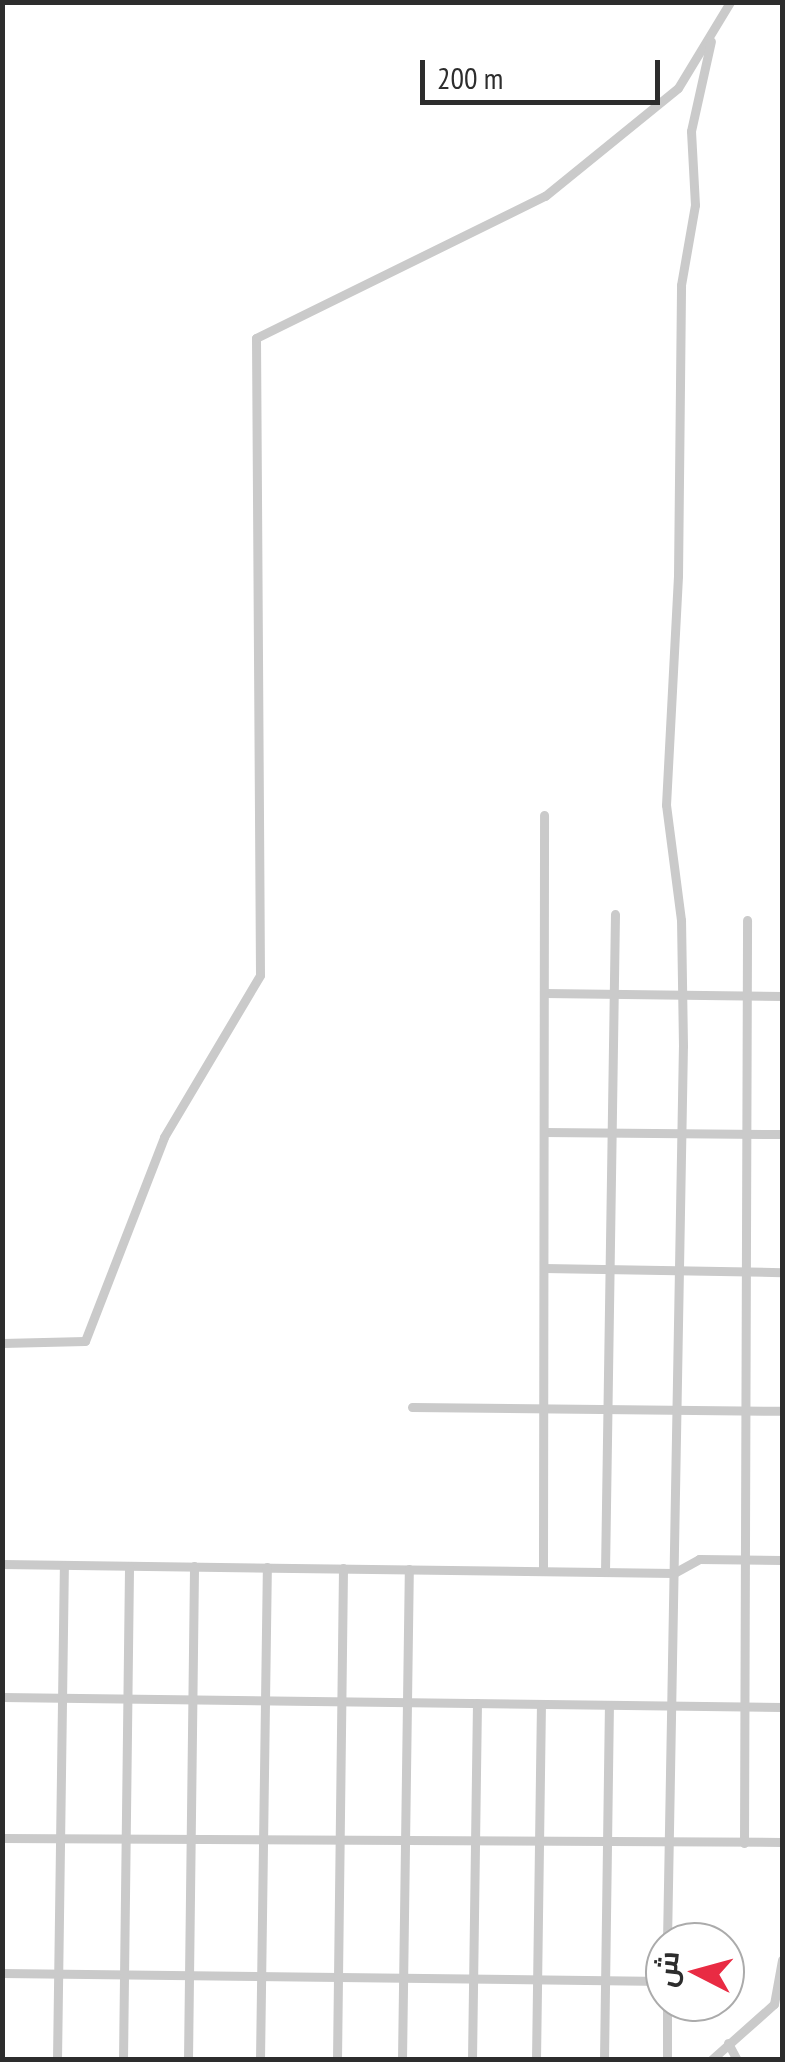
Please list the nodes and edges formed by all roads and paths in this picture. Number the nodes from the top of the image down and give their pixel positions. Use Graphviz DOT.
graph roads {
  1 [pos="730,2"];
  2 [pos="710,41"];
  3 [pos="544,815"];
  4 [pos="615,914"];
  5 [pos="747,920"];
  6 [pos="544,993"];
  7 [pos="748,993"];
  8 [pos="682,995"];
  9 [pos="612,996"];
  10 [pos="782,996"];
  11 [pos="544,1132"];
  12 [pos="609,1134"];
  13 [pos="681,1134"];
  14 [pos="747,1134"];
  15 [pos="782,1134"];
  16 [pos="544,1268"];
  17 [pos="605,1270"];
  18 [pos="679,1270"];
  19 [pos="782,1272"];
  20 [pos="746,1273"];
  21 [pos="2,1343"];
  22 [pos="677,1407"];
  23 [pos="412,1408"];
  24 [pos="544,1408"];
  25 [pos="605,1409"];
  26 [pos="746,1411"];
  27 [pos="782,1411"];
  28 [pos="746,1560"];
  29 [pos="782,1560"];
  30 [pos="2,1564"];
  31 [pos="64,1565"];
  32 [pos="129,1566"];
  33 [pos="194,1566"];
  34 [pos="267,1567"];
  35 [pos="343,1568"];
  36 [pos="409,1569"];
  37 [pos="543,1571"];
  38 [pos="604,1572"];
  39 [pos="674,1572"];
  40 [pos="2,1698"];
  41 [pos="62,1698"];
  42 [pos="128,1699"];
  43 [pos="192,1700"];
  44 [pos="265,1701"];
  45 [pos="341,1702"];
  46 [pos="407,1702"];
  47 [pos="477,1704"];
  48 [pos="541,1704"];
  49 [pos="609,1705"];
  50 [pos="672,1706"];
  51 [pos="745,1706"];
  52 [pos="782,1707"];
  53 [pos="2,1838"];
  54 [pos="60,1838"];
  55 [pos="126,1839"];
  56 [pos="191,1840"];
  57 [pos="263,1841"];
  58 [pos="340,1842"];
  59 [pos="782,1842"];
  60 [pos="406,1843"];
  61 [pos="744,1843"];
  62 [pos="475,1844"];
  63 [pos="539,1844"];
  64 [pos="607,1845"];
  65 [pos="669,1846"];
  66 [pos="667,1922"];
  67 [pos="782,1960"];
  68 [pos="2,1972"];
  69 [pos="58,1973"];
  70 [pos="124,1974"];
  71 [pos="189,1975"];
  72 [pos="262,1976"];
  73 [pos="338,1977"];
  74 [pos="404,1978"];
  75 [pos="473,1978"];
  76 [pos="537,1980"];
  77 [pos="605,1980"];
  78 [pos="645,1980"];
  79 [pos="667,2022"];
  80 [pos="728,2043"];
  81 [pos="57,2060"];
  82 [pos="123,2060"];
  83 [pos="188,2060"];
  84 [pos="260,2060"];
  85 [pos="336,2060"];
  86 [pos="402,2060"];
  87 [pos="472,2060"];
  88 [pos="536,2060"];
  89 [pos="604,2060"];
  90 [pos="667,2060"];
  91 [pos="711,2060"];
  92 [pos="737,2060"];
  1 -- 2 [label="street"];
  2 -- 8 [label="street"];
  2 -- 21 [label="street"];
  3 -- 6 [label="street"];
  4 -- 9 [label="street"];
  5 -- 7 [label="street"];
  6 -- 9 [label="street"];
  6 -- 11 [label="street"];
  7 -- 8 [label="street"];
  7 -- 10 [label="street"];
  7 -- 14 [label="street"];
  8 -- 9 [label="street"];
  8 -- 13 [label="street"];
  9 -- 12 [label="street"];
  11 -- 12 [label="street"];
  11 -- 16 [label="street"];
  12 -- 13 [label="street"];
  12 -- 17 [label="street"];
  13 -- 14 [label="street"];
  13 -- 18 [label="street"];
  14 -- 15 [label="street"];
  14 -- 20 [label="street"];
  16 -- 17 [label="street"];
  16 -- 24 [label="street"];
  17 -- 18 [label="street"];
  17 -- 25 [label="street"];
  18 -- 20 [label="street"];
  18 -- 22 [label="street"];
  19 -- 20 [label="street"];
  20 -- 26 [label="street"];
  22 -- 25 [label="street"];
  22 -- 26 [label="street"];
  22 -- 39 [label="street"];
  23 -- 24 [label="street"];
  24 -- 25 [label="street"];
  24 -- 37 [label="street"];
  25 -- 38 [label="street"];
  26 -- 27 [label="street"];
  26 -- 28 [label="street"];
  28 -- 29 [label="street"];
  28 -- 39 [label="street"];
  28 -- 51 [label="street"];
  30 -- 31 [label="street"];
  31 -- 32 [label="street"];
  31 -- 41 [label="street"];
  32 -- 33 [label="street"];
  32 -- 42 [label="street"];
  33 -- 34 [label="street"];
  33 -- 43 [label="street"];
  34 -- 35 [label="street"];
  34 -- 44 [label="street"];
  35 -- 36 [label="street"];
  35 -- 45 [label="street"];
  36 -- 37 [label="street"];
  36 -- 46 [label="street"];
  37 -- 38 [label="street"];
  38 -- 39 [label="street"];
  39 -- 50 [label="street"];
  40 -- 41 [label="street"];
  41 -- 42 [label="street"];
  41 -- 54 [label="street"];
  42 -- 43 [label="street"];
  42 -- 55 [label="street"];
  43 -- 44 [label="street"];
  43 -- 56 [label="street"];
  44 -- 45 [label="street"];
  44 -- 57 [label="street"];
  45 -- 46 [label="street"];
  45 -- 58 [label="street"];
  46 -- 47 [label="street"];
  46 -- 60 [label="street"];
  47 -- 48 [label="street"];
  47 -- 62 [label="street"];
  48 -- 49 [label="street"];
  48 -- 63 [label="street"];
  49 -- 50 [label="street"];
  49 -- 64 [label="street"];
  50 -- 51 [label="street"];
  50 -- 65 [label="street"];
  51 -- 52 [label="street"];
  51 -- 61 [label="street"];
  53 -- 54 [label="street"];
  54 -- 55 [label="street"];
  54 -- 69 [label="street"];
  55 -- 56 [label="street"];
  55 -- 70 [label="street"];
  56 -- 57 [label="street"];
  56 -- 71 [label="street"];
  57 -- 58 [label="street"];
  57 -- 72 [label="street"];
  58 -- 60 [label="street"];
  58 -- 73 [label="street"];
  59 -- 61 [label="street"];
  60 -- 62 [label="street"];
  60 -- 74 [label="street"];
  61 -- 65 [label="street"];
  62 -- 63 [label="street"];
  62 -- 75 [label="street"];
  63 -- 64 [label="street"];
  63 -- 76 [label="street"];
  64 -- 65 [label="street"];
  64 -- 77 [label="street"];
  65 -- 66 [label="street"];
  67 -- 80 [label="street"];
  68 -- 69 [label="street"];
  69 -- 70 [label="street"];
  69 -- 81 [label="street"];
  70 -- 71 [label="street"];
  70 -- 82 [label="street"];
  71 -- 72 [label="street"];
  71 -- 83 [label="street"];
  72 -- 73 [label="street"];
  72 -- 84 [label="street"];
  73 -- 74 [label="street"];
  73 -- 85 [label="street"];
  74 -- 75 [label="street"];
  74 -- 86 [label="street"];
  75 -- 76 [label="street"];
  75 -- 87 [label="street"];
  76 -- 77 [label="street"];
  76 -- 88 [label="street"];
  77 -- 78 [label="street"];
  77 -- 89 [label="street"];
  79 -- 90 [label="street"];
  80 -- 91 [label="street"];
  80 -- 92 [label="street"];
}
